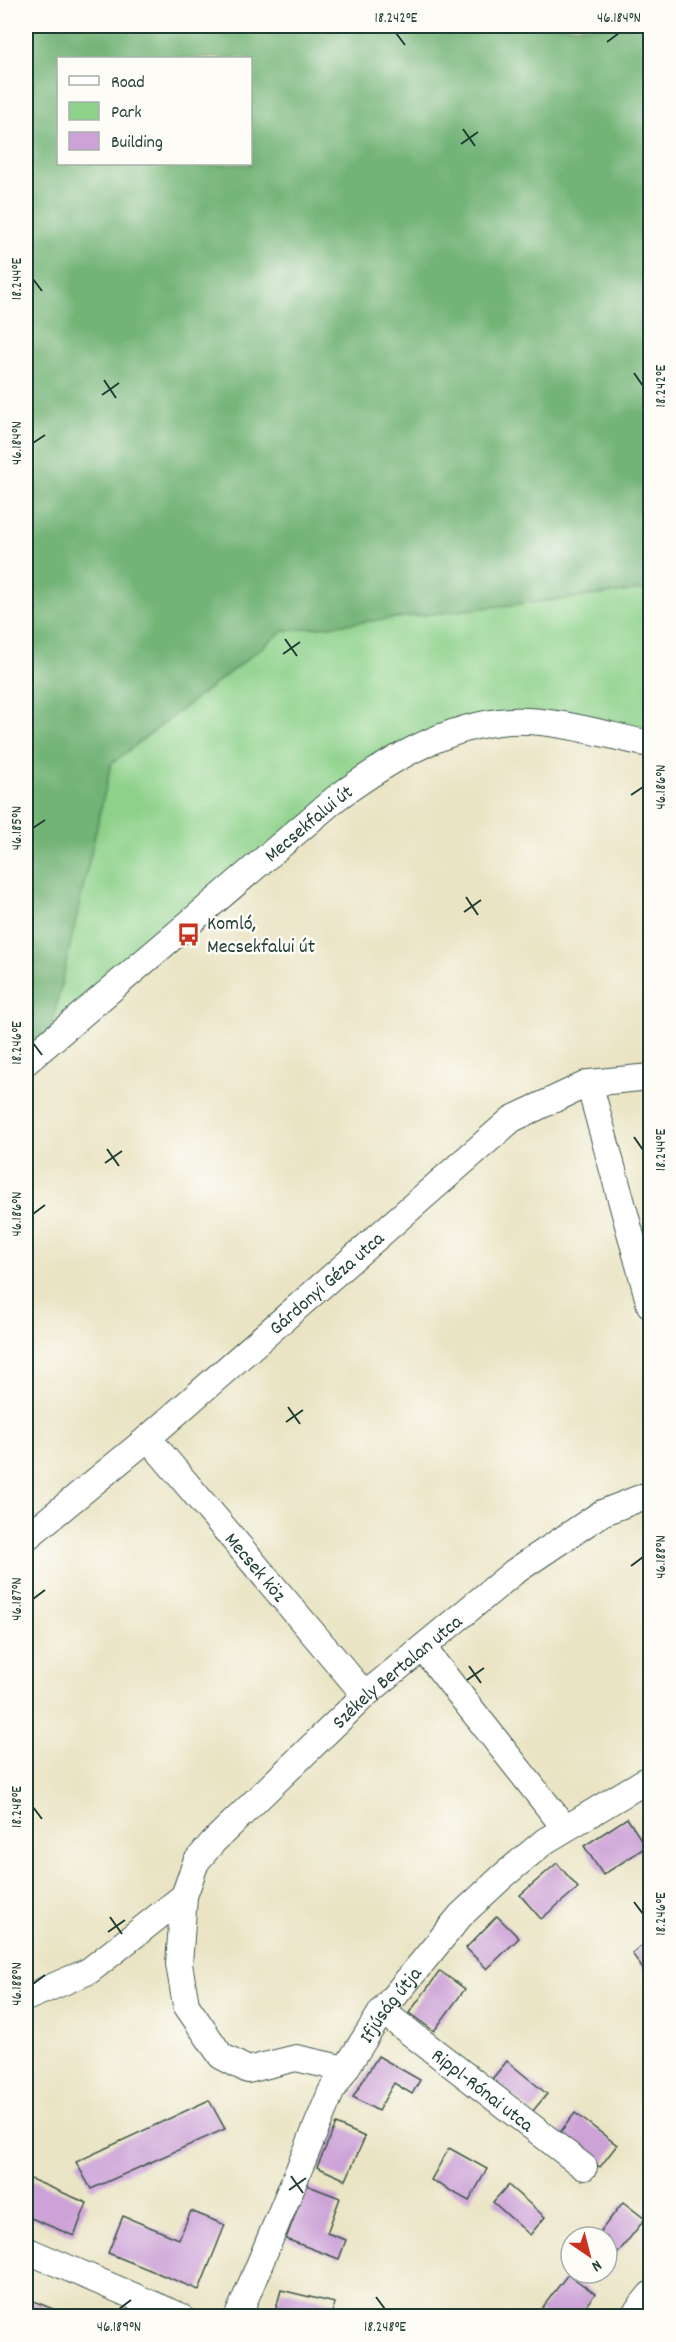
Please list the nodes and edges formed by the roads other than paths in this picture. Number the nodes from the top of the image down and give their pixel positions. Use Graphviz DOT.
graph roads {
  1 [pos="651,744"];
  2 [pos="26,1062"];
  3 [pos="651,1077"];
  4 [pos="589,1083"];
  5 [pos="651,1305"];
  6 [pos="148,1438"];
  7 [pos="651,1494"];
  8 [pos="26,1538"];
  9 [pos="423,1648"];
  10 [pos="365,1695"];
  11 [pos="651,1778"];
  12 [pos="565,1828"];
  13 [pos="184,1896"];
  14 [pos="26,1998"];
  15 [pos="382,2010"];
  16 [pos="345,2069"];
  17 [pos="584,2168"];
  18 [pos="26,2250"];
  19 [pos="651,2295"];
  20 [pos="176,2316"];
  21 [pos="238,2316"];
  22 [pos="633,2316"];
  1 -- 2 [label="street, Mecsekfalui út"];
  3 -- 4 [label="street, Gárdonyi Géza utca"];
  4 -- 5 [label="street"];
  4 -- 6 [label="street, Gárdonyi Géza utca"];
  6 -- 8 [label="street, Gárdonyi Géza utca"];
  6 -- 10 [label="street, Mecsek köz"];
  7 -- 9 [label="street, Székely Bertalan utca"];
  9 -- 10 [label="street, Székely Bertalan utca"];
  9 -- 12 [label="street"];
  10 -- 13 [label="street, Székely Bertalan utca"];
  11 -- 12 [label="street, Ifjúság útja"];
  12 -- 15 [label="street, Ifjúság útja"];
  13 -- 14 [label="street"];
  13 -- 16 [label="street, Székely Bertalan utca"];
  15 -- 16 [label="street, Ifjúság útja"];
  15 -- 17 [label="street, Rippl-Rónai utca"];
  16 -- 21 [label="street, Ifjúság útja"];
  18 -- 20 [label="street"];
  19 -- 22 [label="street"];
}
